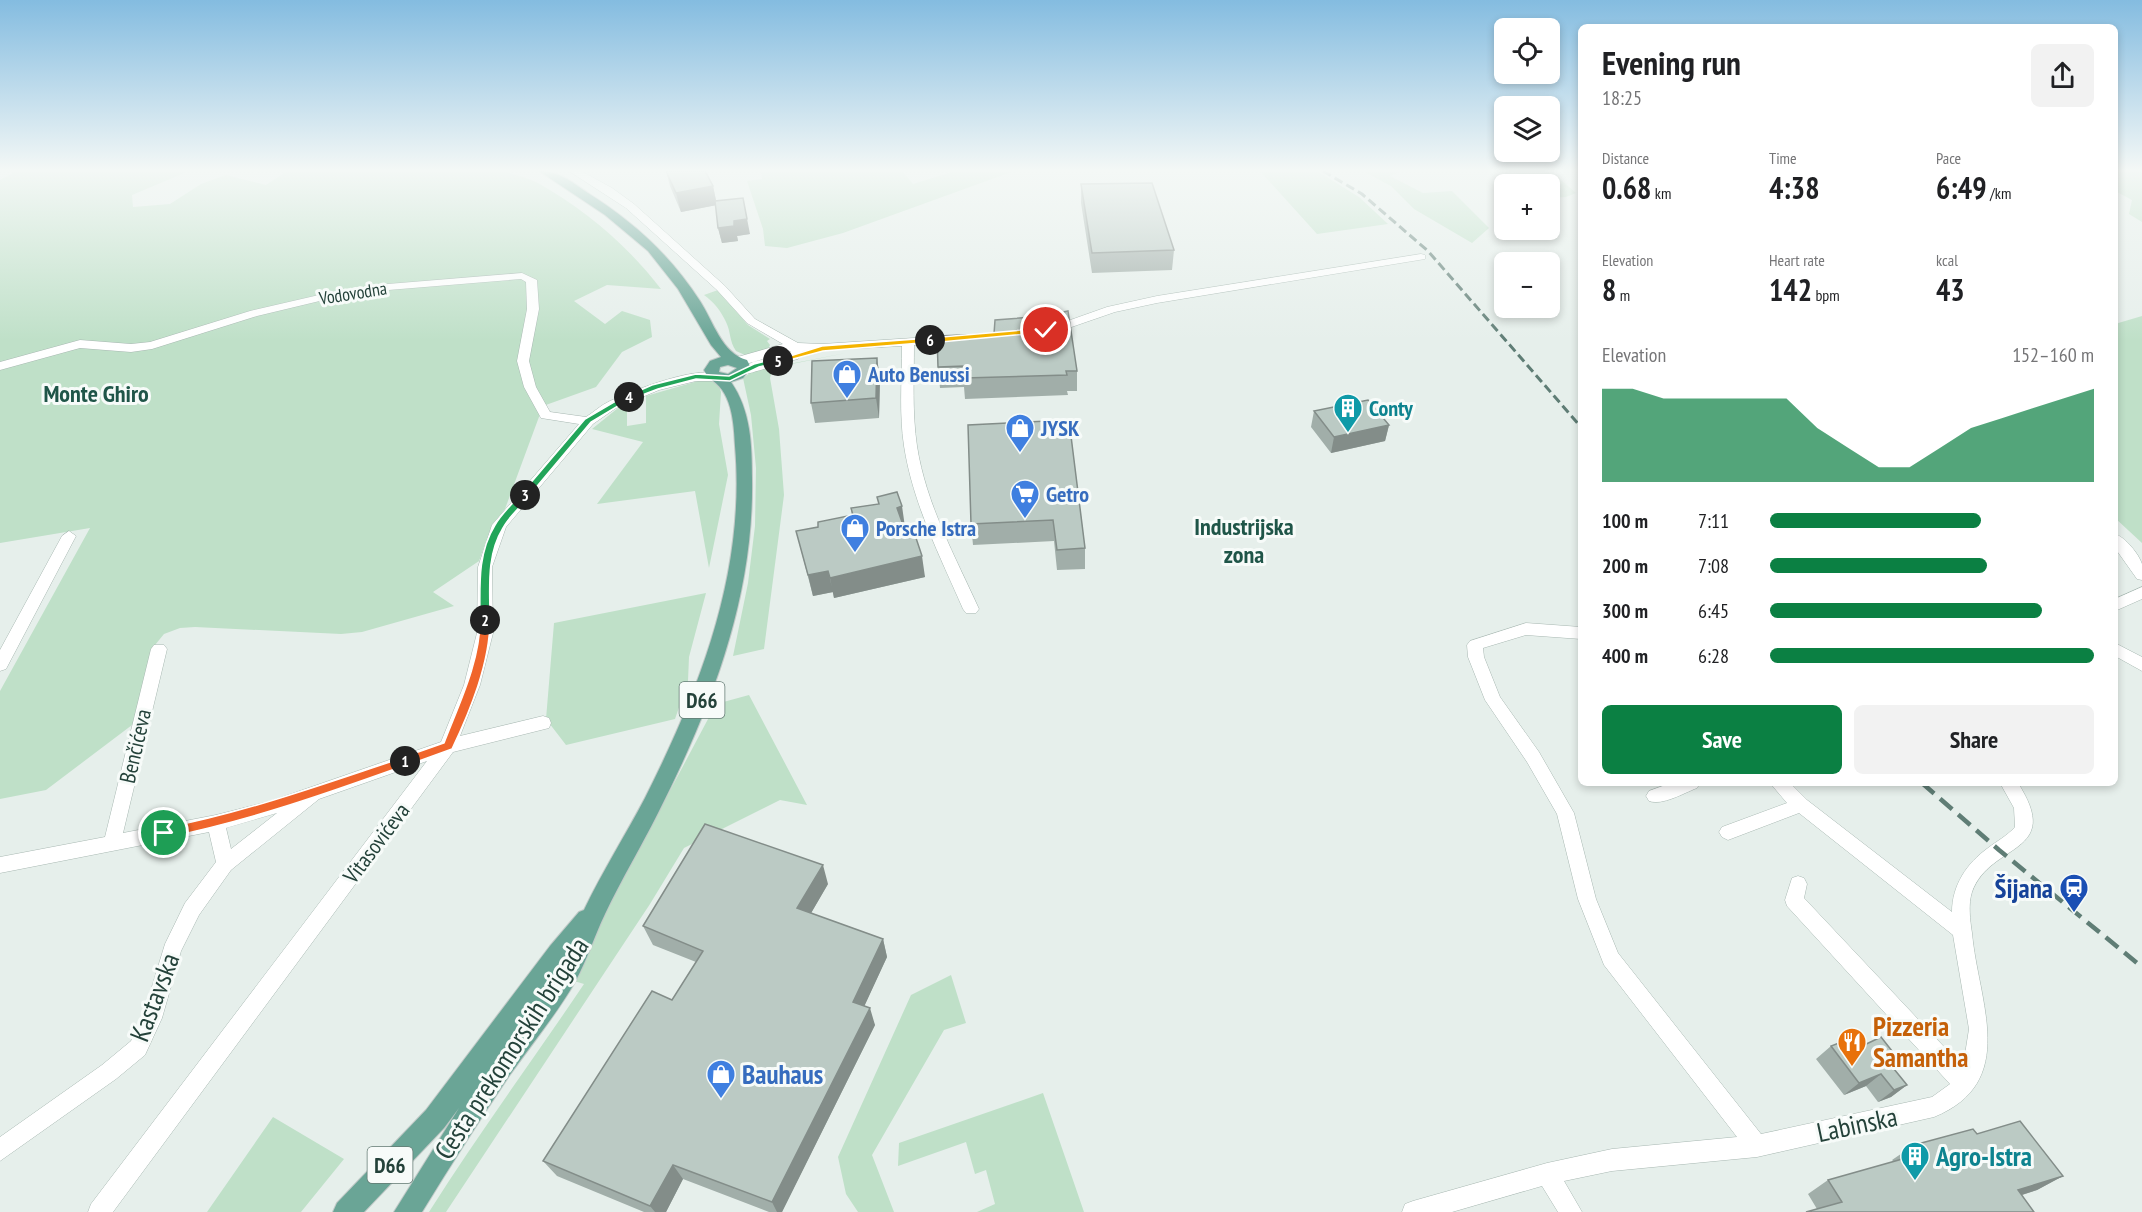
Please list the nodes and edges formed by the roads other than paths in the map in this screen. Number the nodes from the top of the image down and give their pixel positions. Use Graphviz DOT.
graph roads {
  1 [pos="630,228"];
  2 [pos="654,228"];
  3 [pos="1421,257"];
  4 [pos="1038,331"];
  5 [pos="964,337"];
  6 [pos="777,342"];
  7 [pos="908,342"];
  8 [pos="794,350"];
  9 [pos="0,366"];
  10 [pos="726,367"];
  11 [pos="588,420"];
  12 [pos="69,536"];
  13 [pos="2118,542"];
  14 [pos="2142,575"];
  15 [pos="2142,592"];
  16 [pos="2118,604"];
  17 [pos="971,609"];
  18 [pos="1578,633"];
  19 [pos="159,649"];
  20 [pos="2118,652"];
  21 [pos="0,665"];
  22 [pos="2142,665"];
  23 [pos="543,723"];
  24 [pos="448,746"];
  25 [pos="1683,786"];
  26 [pos="1782,786"];
  27 [pos="2011,786"];
  28 [pos="318,791"];
  29 [pos="1655,796"];
  30 [pos="1801,806"];
  31 [pos="216,823"];
  32 [pos="1728,832"];
  33 [pos="112,843"];
  34 [pos="225,864"];
  35 [pos="0,865"];
  36 [pos="1798,884"];
  37 [pos="593,914"];
  38 [pos="1962,931"];
  39 [pos="1965,1085"];
  40 [pos="1757,1146"];
  41 [pos="0,1150"];
  42 [pos="1547,1174"];
  43 [pos="99,1212"];
  44 [pos="346,1212"];
  45 [pos="407,1212"];
  46 [pos="1413,1212"];
  47 [pos="1571,1212"];
  1 -- 10 [label="main road, Cesta prekomorskih brigada / D66"];
  2 -- 6 [label="street"];
  3 -- 4 [label="street"];
  5 -- 7 [label="street"];
  6 -- 8 [label="street"];
  6 -- 10 [label="street"];
  7 -- 8 [label="street"];
  7 -- 17 [label="street"];
  8 -- 10 [label="street"];
  9 -- 11 [label="street, Vodovodna"];
  10 -- 11 [label="street, Vitasovićeva"];
  10 -- 37 [label="main road, Cesta prekomorskih brigada / D66"];
  11 -- 24 [label="street, Vitasovićeva"];
  12 -- 21 [label="street"];
  13 -- 14 [label="street"];
  15 -- 16 [label="street"];
  18 -- 40 [label="street"];
  19 -- 33 [label="street, Benčićeva"];
  20 -- 22 [label="street"];
  23 -- 24 [label="street"];
  24 -- 28 [label="street"];
  24 -- 43 [label="street, Vitasovićeva"];
  25 -- 29 [label="street"];
  26 -- 30 [label="street"];
  27 -- 38 [label="street, Labinska"];
  28 -- 31 [label="street"];
  28 -- 34 [label="street"];
  30 -- 32 [label="street"];
  30 -- 38 [label="street"];
  31 -- 33 [label="street"];
  31 -- 34 [label="street"];
  33 -- 35 [label="street"];
  34 -- 41 [label="street, Kastavska"];
  36 -- 39 [label="street"];
  37 -- 44 [label="main road, Cesta prekomorskih brigada / D66"];
  37 -- 45 [label="main road, Cesta prekomorskih brigada / D66"];
  38 -- 39 [label="street, Labinska"];
  39 -- 40 [label="street, Labinska"];
  40 -- 42 [label="street, Labinska"];
  42 -- 46 [label="street, Labinska"];
  42 -- 47 [label="street"];
}
